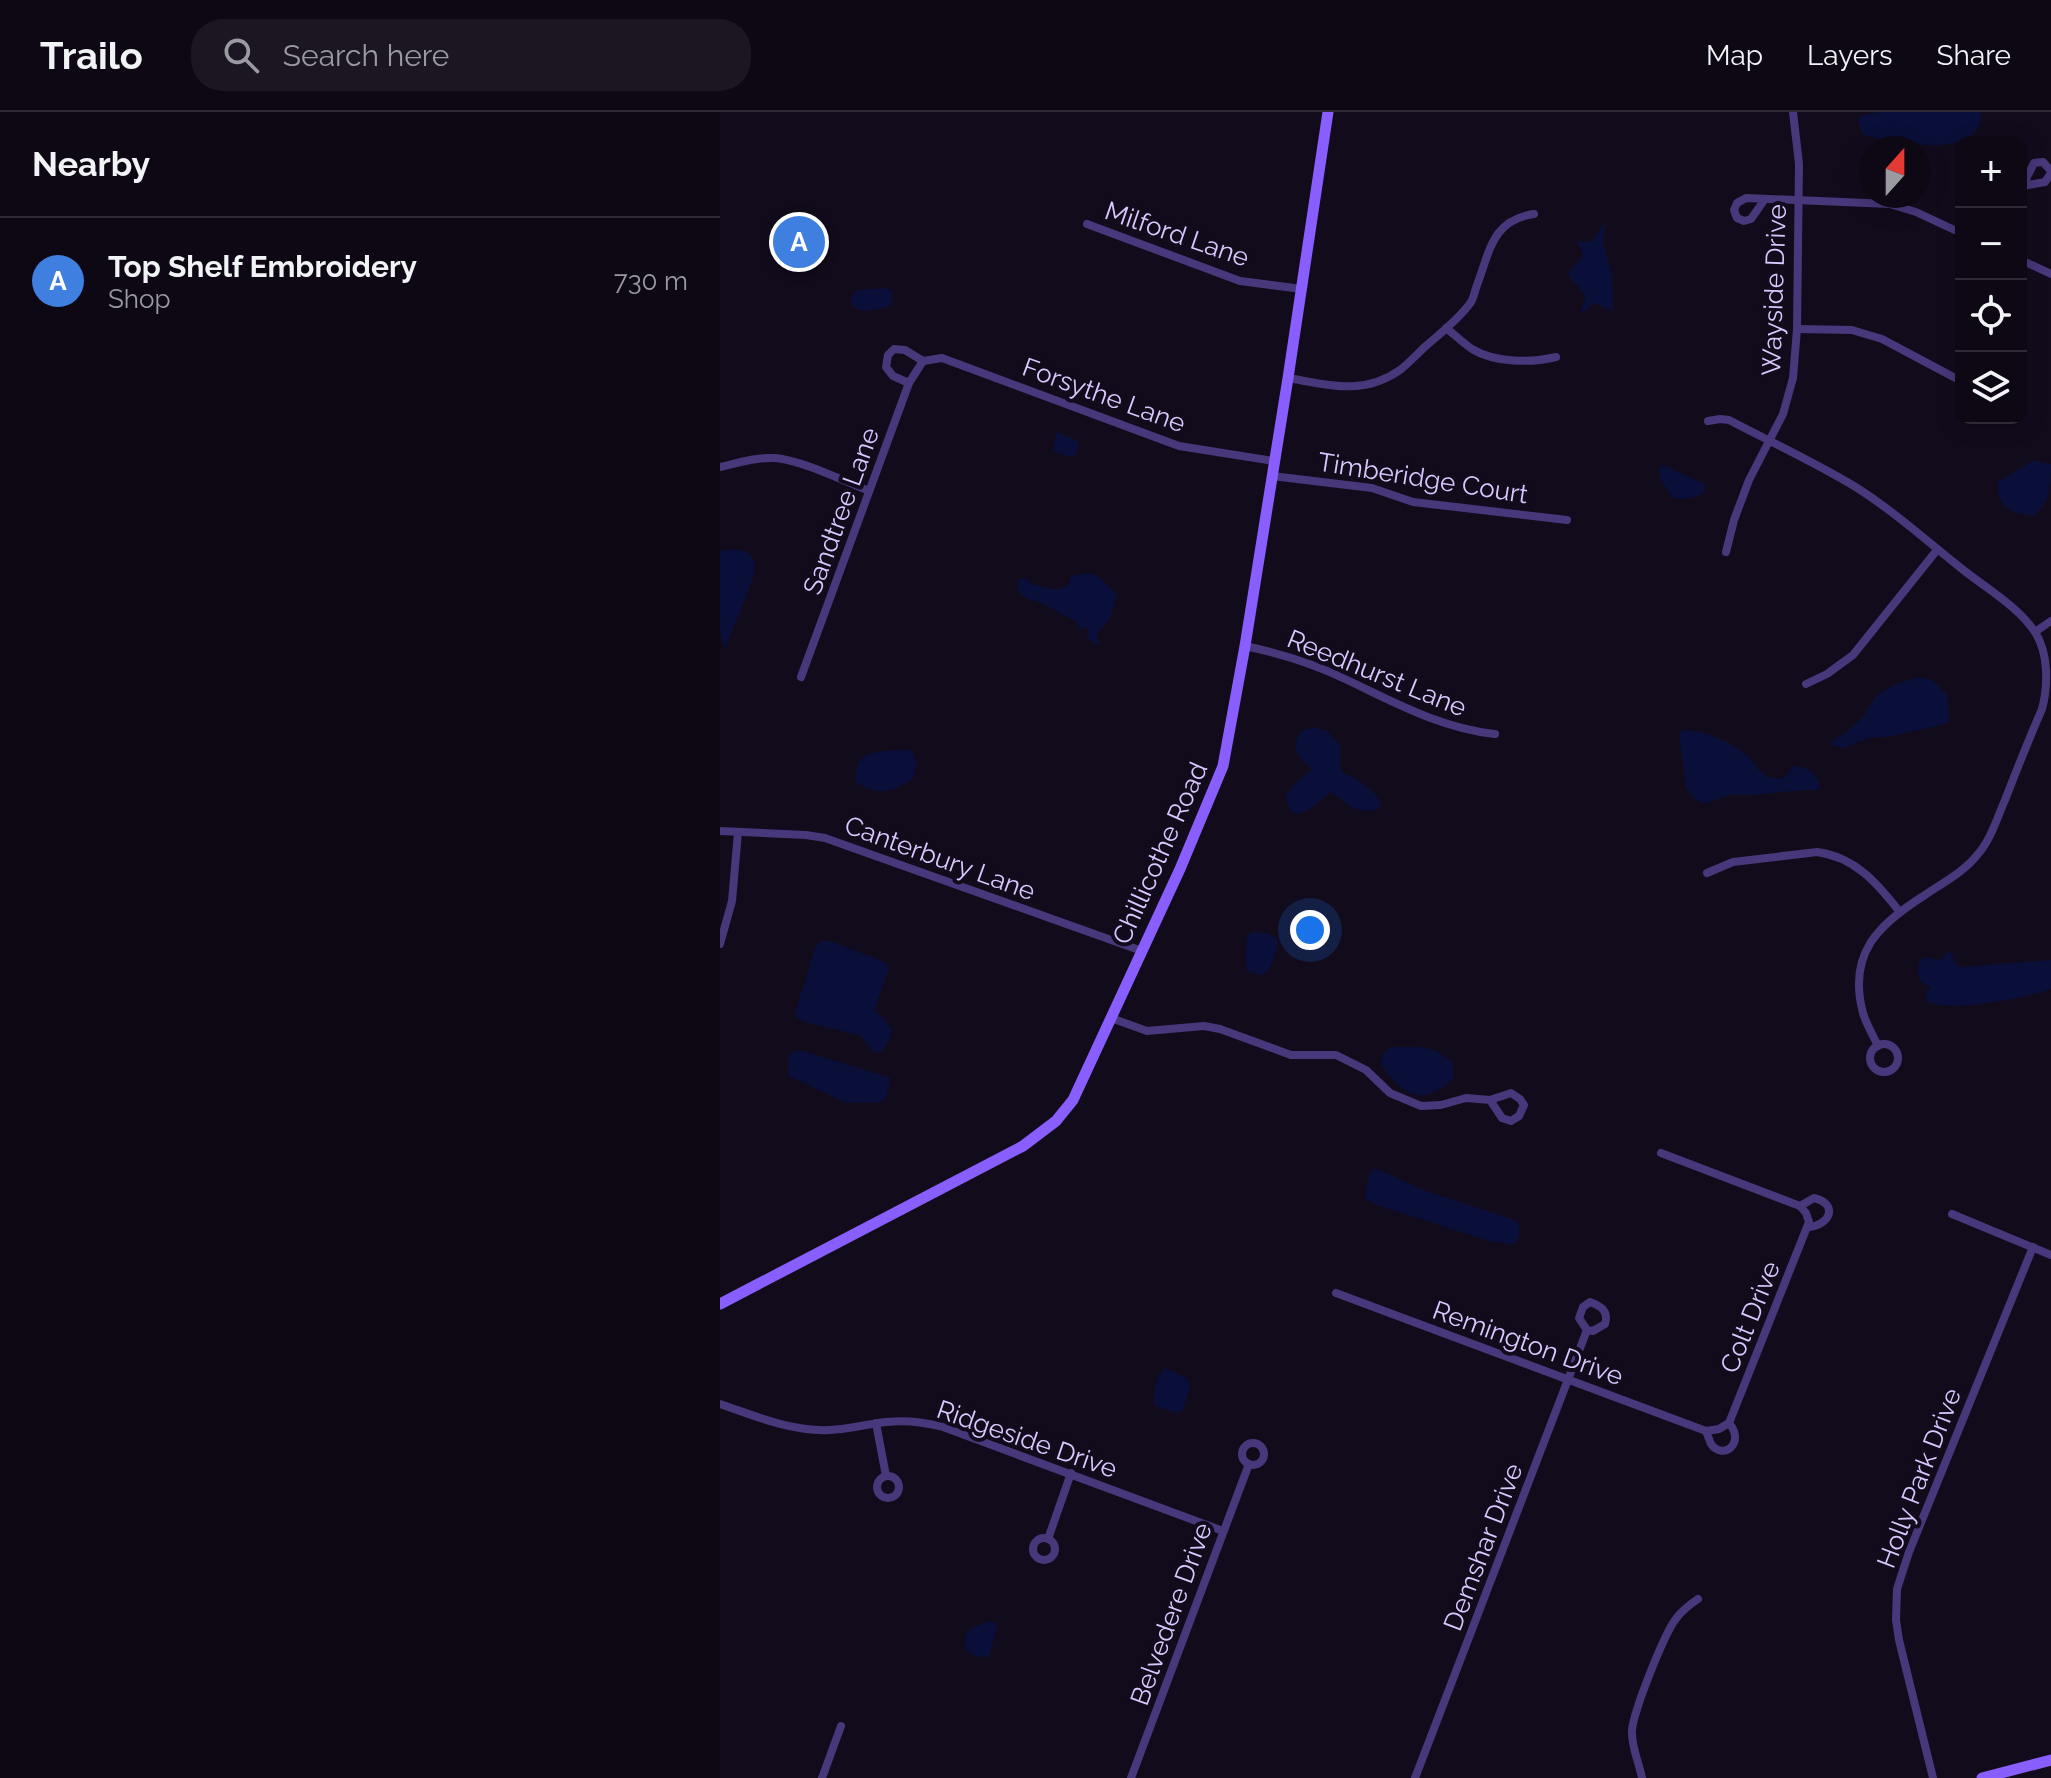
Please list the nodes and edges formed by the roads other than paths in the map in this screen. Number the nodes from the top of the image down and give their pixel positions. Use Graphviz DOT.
graph roads {
  1 [pos="1328,112"];
  2 [pos="1793,112"];
  3 [pos="2051,172"];
  4 [pos="2027,178"];
  5 [pos="2027,187"];
  6 [pos="1765,199"];
  7 [pos="1798,200"];
  8 [pos="1534,214"];
  9 [pos="1087,224"];
  10 [pos="1955,230"];
  11 [pos="2027,263"];
  12 [pos="2051,274"];
  13 [pos="1302,289"];
  14 [pos="1446,328"];
  15 [pos="1797,329"];
  16 [pos="1556,357"];
  17 [pos="923,361"];
  18 [pos="1288,378"];
  19 [pos="1955,378"];
  20 [pos="909,383"];
  21 [pos="1708,421"];
  22 [pos="1768,441"];
  23 [pos="1274,461"];
  24 [pos="720,467"];
  25 [pos="1272,476"];
  26 [pos="869,491"];
  27 [pos="1567,520"];
  28 [pos="1937,550"];
  29 [pos="1726,552"];
  30 [pos="2051,621"];
  31 [pos="2035,632"];
  32 [pos="1245,646"];
  33 [pos="801,677"];
  34 [pos="1806,684"];
  35 [pos="1495,734"];
  36 [pos="720,831"];
  37 [pos="738,832"];
  38 [pos="1707,873"];
  39 [pos="1899,911"];
  40 [pos="720,944"];
  41 [pos="1142,951"];
  42 [pos="1111,1018"];
  43 [pos="1878,1046"];
  44 [pos="1490,1100"];
  45 [pos="1661,1153"];
  46 [pos="1800,1206"];
  47 [pos="1952,1214"];
  48 [pos="1809,1227"];
  49 [pos="2033,1247"];
  50 [pos="2051,1255"];
  51 [pos="1336,1293"];
  52 [pos="720,1304"];
  53 [pos="1587,1330"];
  54 [pos="1569,1379"];
  55 [pos="720,1404"];
  56 [pos="876,1423"];
  57 [pos="1729,1423"];
  58 [pos="1706,1431"];
  59 [pos="1249,1464"];
  60 [pos="1071,1473"];
  61 [pos="886,1476"];
  62 [pos="1223,1531"];
  63 [pos="1048,1539"];
  64 [pos="1698,1599"];
  65 [pos="841,1726"];
  66 [pos="2051,1760"];
  67 [pos="822,1778"];
  68 [pos="1131,1778"];
  69 [pos="1415,1778"];
  70 [pos="1642,1778"];
  71 [pos="1933,1778"];
  72 [pos="1982,1778"];
  1 -- 13 [label="street, Chillicothe Road"];
  2 -- 7 [label="street, Wayside Drive"];
  3 -- 4 [label="street"];
  3 -- 5 [label="street"];
  6 -- 7 [label="street"];
  7 -- 10 [label="street"];
  7 -- 15 [label="street, Wayside Drive"];
  8 -- 14 [label="street"];
  9 -- 13 [label="street, Milford Lane"];
  11 -- 12 [label="street"];
  13 -- 18 [label="street, Chillicothe Road"];
  14 -- 16 [label="street"];
  14 -- 18 [label="street"];
  15 -- 19 [label="street"];
  15 -- 22 [label="street, Wayside Drive"];
  17 -- 20 [label="street, Sandtree Lane"];
  17 -- 20 [label="street"];
  17 -- 23 [label="street, Forsythe Lane"];
  18 -- 23 [label="street, Chillicothe Road"];
  20 -- 26 [label="street, Sandtree Lane"];
  21 -- 22 [label="street"];
  22 -- 28 [label="street"];
  22 -- 29 [label="street, Wayside Drive"];
  23 -- 25 [label="street, Chillicothe Road"];
  24 -- 26 [label="street"];
  25 -- 27 [label="street, Timberidge Court"];
  25 -- 32 [label="street, Chillicothe Road"];
  26 -- 33 [label="street, Sandtree Lane"];
  28 -- 31 [label="street"];
  28 -- 34 [label="street"];
  30 -- 31 [label="street"];
  31 -- 39 [label="street"];
  32 -- 35 [label="street, Reedhurst Lane"];
  32 -- 41 [label="street, Chillicothe Road"];
  36 -- 37 [label="street, Canterbury Lane"];
  37 -- 40 [label="street"];
  37 -- 41 [label="street, Canterbury Lane"];
  38 -- 39 [label="street"];
  39 -- 43 [label="street"];
  41 -- 42 [label="street, Chillicothe Road"];
  42 -- 44 [label="street"];
  42 -- 52 [label="street, Chillicothe Road"];
  45 -- 46 [label="street"];
  46 -- 48 [label="street"];
  46 -- 48 [label="street, Colt Drive"];
  47 -- 49 [label="street"];
  48 -- 57 [label="street, Colt Drive"];
  49 -- 50 [label="street"];
  49 -- 71 [label="street, Holly Park Drive"];
  51 -- 54 [label="street, Remington Drive"];
  53 -- 54 [label="street, Demshar Drive"];
  54 -- 58 [label="street, Remington Drive"];
  54 -- 69 [label="street, Demshar Drive"];
  55 -- 56 [label="street, Ridgeside Drive"];
  56 -- 60 [label="street, Ridgeside Drive"];
  56 -- 61 [label="street"];
  57 -- 58 [label="street"];
  57 -- 58 [label="street, Colt Drive"];
  59 -- 62 [label="street, Belvedere Drive"];
  60 -- 62 [label="street, Ridgeside Drive"];
  60 -- 63 [label="street"];
  62 -- 68 [label="street, Belvedere Drive"];
  64 -- 70 [label="street"];
  65 -- 67 [label="street"];
  66 -- 72 [label="street"];
}
